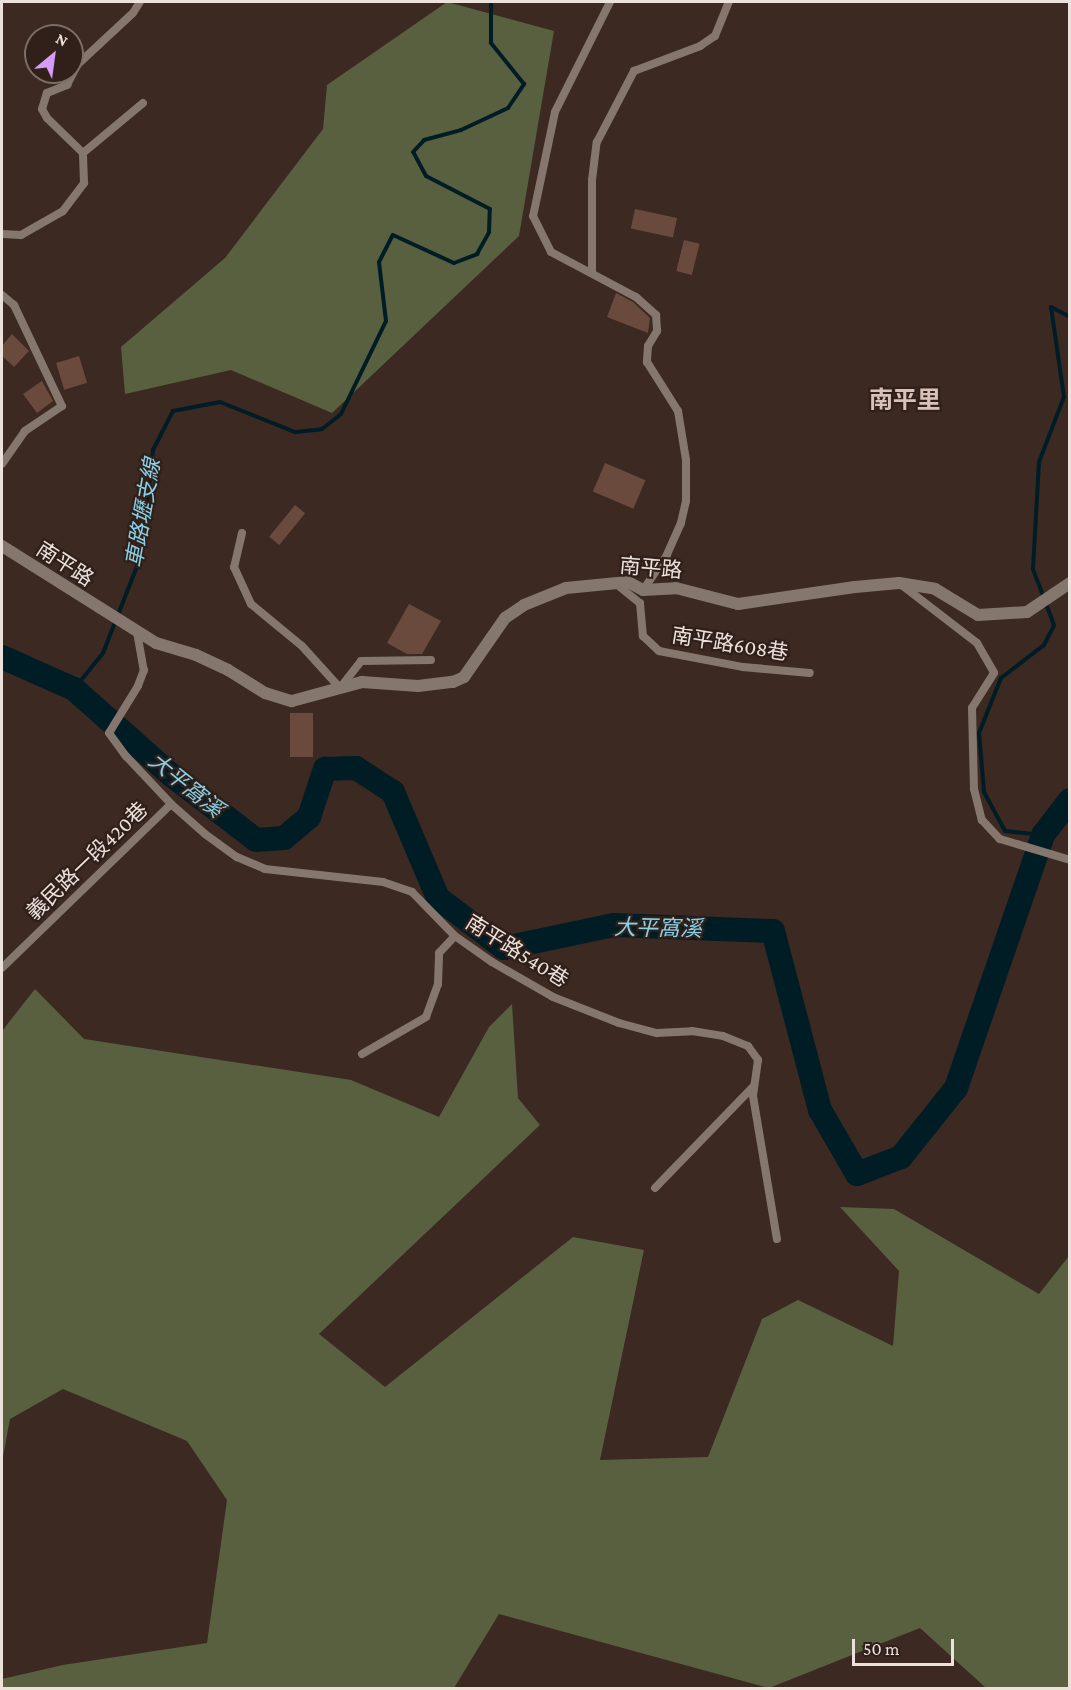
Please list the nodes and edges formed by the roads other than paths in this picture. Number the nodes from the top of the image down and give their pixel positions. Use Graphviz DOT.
graph roads {
  1 [pos="140,2"];
  2 [pos="610,2"];
  3 [pos="729,2"];
  4 [pos="143,103"];
  5 [pos="83,153"];
  6 [pos="2,234"];
  7 [pos="592,273"];
  8 [pos="2,295"];
  9 [pos="2,464"];
  10 [pos="243,533"];
  11 [pos="2,546"];
  12 [pos="615,583"];
  13 [pos="900,583"];
  14 [pos="1069,584"];
  15 [pos="642,590"];
  16 [pos="137,632"];
  17 [pos="431,660"];
  18 [pos="810,673"];
  19 [pos="340,688"];
  20 [pos="171,804"];
  21 [pos="1070,860"];
  22 [pos="454,936"];
  23 [pos="2,968"];
  24 [pos="362,1054"];
  25 [pos="754,1086"];
  26 [pos="656,1188"];
  27 [pos="777,1239"];
  1 -- 5 [label="lane"];
  2 -- 7 [label="lane"];
  3 -- 7 [label="lane"];
  4 -- 5 [label="lane"];
  5 -- 6 [label="lane"];
  7 -- 15 [label="lane"];
  8 -- 9 [label="lane"];
  10 -- 19 [label="lane"];
  11 -- 16 [label="street, 南平路"];
  12 -- 15 [label="street, 南平路"];
  12 -- 18 [label="lane, 南平路608巷"];
  12 -- 19 [label="street, 南平路"];
  13 -- 14 [label="street, 南平路"];
  13 -- 15 [label="street, 南平路"];
  13 -- 21 [label="lane"];
  16 -- 19 [label="street, 南平路"];
  16 -- 20 [label="lane, 南平路540巷"];
  17 -- 19 [label="lane"];
  20 -- 22 [label="lane, 南平路540巷"];
  20 -- 23 [label="lane, 義民路一段420巷"];
  22 -- 24 [label="lane"];
  22 -- 25 [label="lane, 南平路540巷"];
  25 -- 26 [label="lane"];
  25 -- 27 [label="lane, 南平路540巷"];
}
